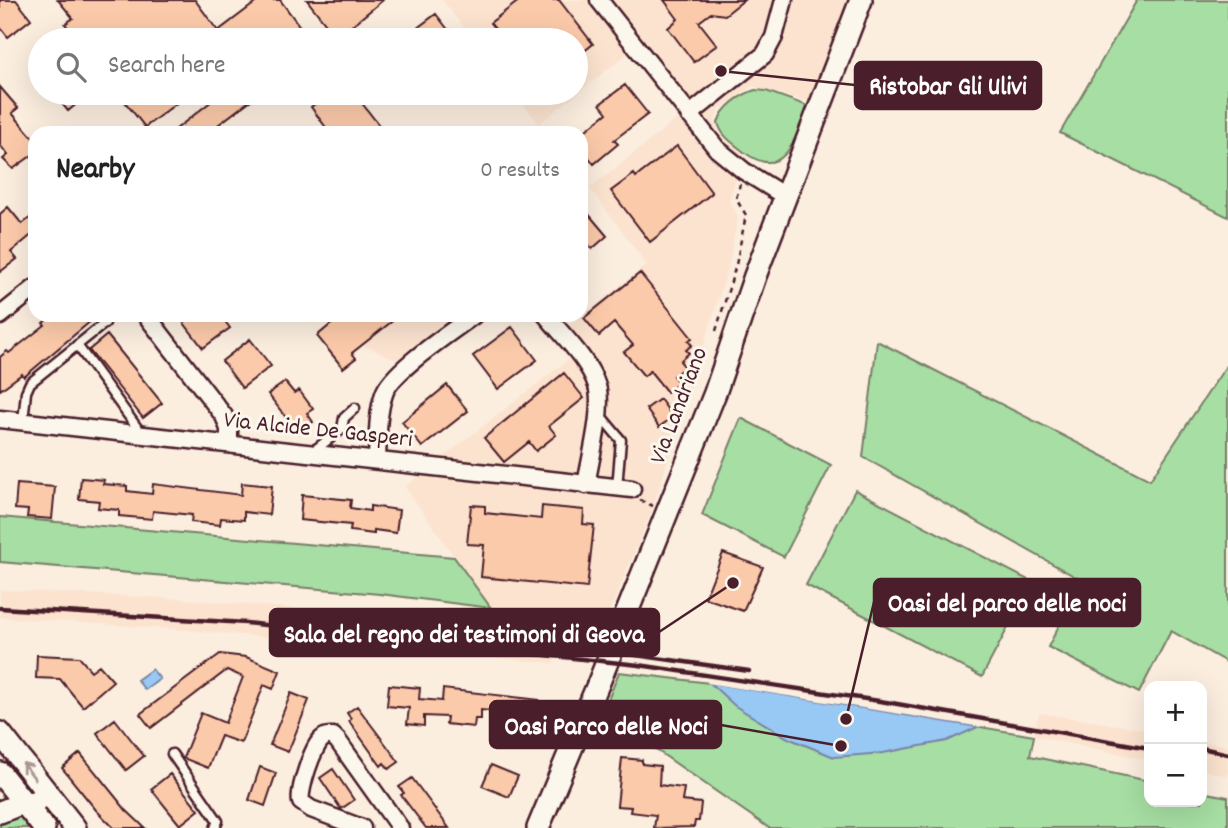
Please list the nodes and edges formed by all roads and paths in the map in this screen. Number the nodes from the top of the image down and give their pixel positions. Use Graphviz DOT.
graph roads {
  1 [pos="599,0"];
  2 [pos="784,0"];
  3 [pos="861,0"];
  4 [pos="689,115"];
  5 [pos="786,197"];
  6 [pos="28,294"];
  7 [pos="0,316"];
  8 [pos="151,322"];
  9 [pos="465,322"];
  10 [pos="552,322"];
  11 [pos="105,323"];
  12 [pos="77,345"];
  13 [pos="355,408"];
  14 [pos="598,412"];
  15 [pos="0,419"];
  16 [pos="23,422"];
  17 [pos="143,435"];
  18 [pos="229,444"];
  19 [pos="311,453"];
  20 [pos="377,460"];
  21 [pos="586,485"];
  22 [pos="624,489"];
  23 [pos="661,510"];
  24 [pos="0,733"];
  25 [pos="172,754"];
  26 [pos="0,773"];
  27 [pos="23,803"];
  28 [pos="0,812"];
  29 [pos="60,818"];
  30 [pos="44,828"];
  31 [pos="75,828"];
  32 [pos="215,828"];
  33 [pos="362,828"];
  34 [pos="400,828"];
  35 [pos="538,828"];
  1 -- 4 [label="street"];
  2 -- 4 [label="street"];
  3 -- 5 [label="street, Via Landriano"];
  4 -- 5 [label="street"];
  5 -- 35 [label="street, Via Landriano"];
  6 -- 7 [label="street"];
  8 -- 18 [label="street"];
  9 -- 20 [label="street"];
  10 -- 14 [label="street"];
  11 -- 12 [label="lane"];
  12 -- 16 [label="lane"];
  12 -- 17 [label="lane"];
  13 -- 19 [label="lane"];
  14 -- 21 [label="street"];
  14 -- 22 [label="lane"];
  15 -- 16 [label="street, Via Alcide De Gasperi"];
  16 -- 17 [label="street, Via Alcide De Gasperi"];
  17 -- 18 [label="street, Via Alcide De Gasperi"];
  18 -- 19 [label="street, Via Alcide De Gasperi"];
  19 -- 20 [label="street, Via Alcide De Gasperi"];
  20 -- 21 [label="street, Via Alcide De Gasperi"];
  21 -- 22 [label="street, Via Alcide De Gasperi"];
  22 -- 23 [label="path"];
  29 -- 24 [label="street, one-way"];
  25 -- 32 [label="lane"];
  26 -- 27 [label="street"];
  27 -- 28 [label="street"];
  27 -- 29 [label="street"];
  27 -- 30 [label="street"];
  29 -- 31 [label="street"];
  33 -- 34 [label="street"];
}
